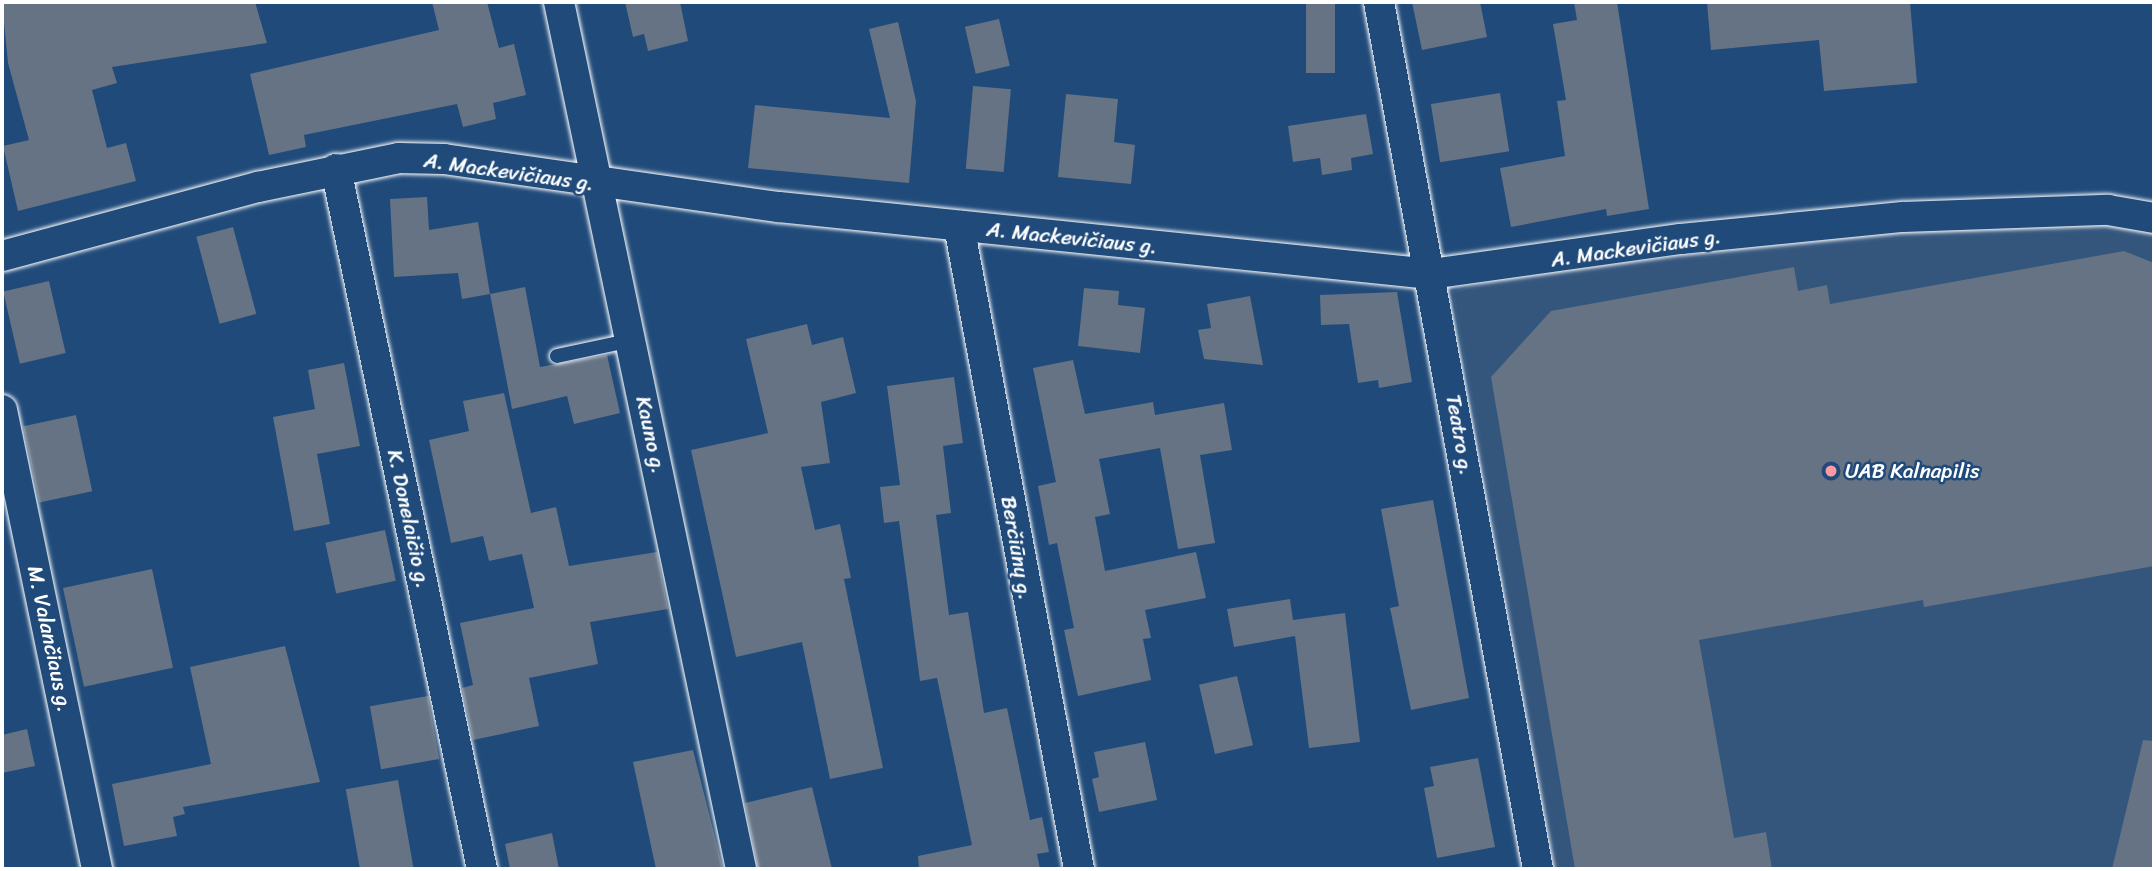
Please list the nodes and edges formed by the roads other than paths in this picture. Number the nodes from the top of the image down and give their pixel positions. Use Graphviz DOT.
graph roads {
  1 [pos="559,2"];
  2 [pos="1379,2"];
  3 [pos="336,169"];
  4 [pos="599,185"];
  5 [pos="2154,218"];
  6 [pos="958,226"];
  7 [pos="2,256"];
  8 [pos="1431,274"];
  9 [pos="632,340"];
  10 [pos="557,356"];
  11 [pos="2,410"];
  12 [pos="97,869"];
  13 [pos="482,869"];
  14 [pos="741,869"];
  15 [pos="1079,869"];
  16 [pos="1538,869"];
  1 -- 4 [label="street, Kauno g."];
  2 -- 8 [label="street, Teatro g."];
  3 -- 4 [label="street, A. Mackevičiaus g."];
  3 -- 7 [label="street, A. Mackevičiaus g."];
  3 -- 13 [label="street, K. Donelaičio g."];
  4 -- 6 [label="street, A. Mackevičiaus g."];
  4 -- 9 [label="street, Kauno g."];
  5 -- 8 [label="street, A. Mackevičiaus g."];
  6 -- 8 [label="street, A. Mackevičiaus g."];
  6 -- 15 [label="street, Berčiūnų g."];
  8 -- 16 [label="street, Teatro g."];
  9 -- 10 [label="lane"];
  9 -- 14 [label="street, Kauno g."];
  11 -- 12 [label="street, M. Valančiaus g."];
}
